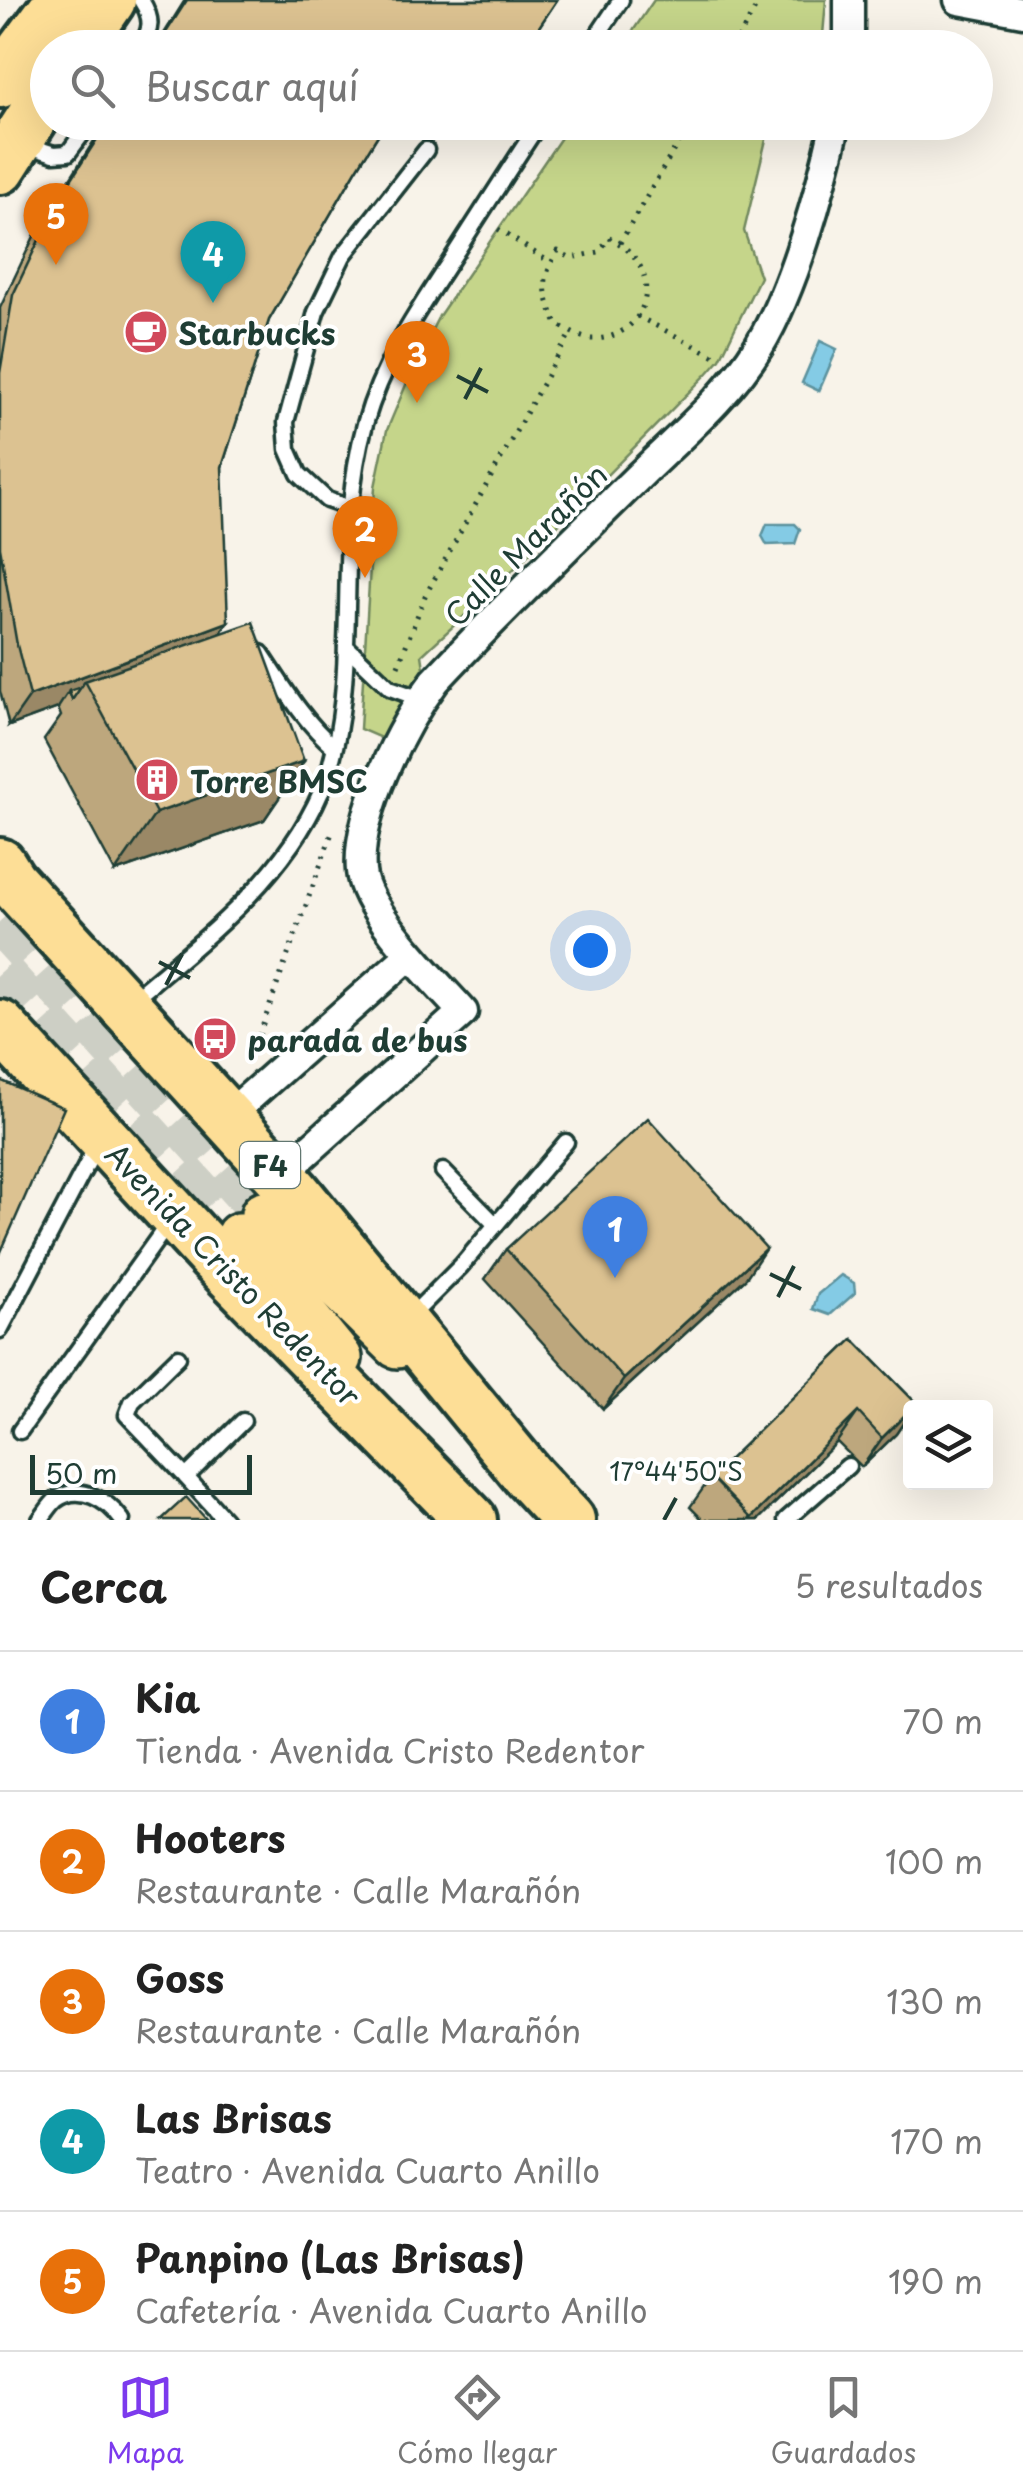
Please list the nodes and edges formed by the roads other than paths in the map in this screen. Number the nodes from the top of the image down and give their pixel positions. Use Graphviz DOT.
graph roads {
  1 [pos="61,0"];
  2 [pos="110,0"];
  3 [pos="140,0"];
  4 [pos="620,0"];
  5 [pos="849,0"];
  6 [pos="959,0"];
  7 [pos="1023,12"];
  8 [pos="39,30"];
  9 [pos="90,30"];
  10 [pos="150,30"];
  11 [pos="601,30"];
  12 [pos="850,30"];
  13 [pos="30,42"];
  14 [pos="0,82"];
  15 [pos="30,121"];
  16 [pos="78,140"];
  17 [pos="528,140"];
  18 [pos="832,140"];
  19 [pos="426,150"];
  20 [pos="8,155"];
  21 [pos="350,508"];
  22 [pos="346,646"];
  23 [pos="260,653"];
  24 [pos="421,700"];
  25 [pos="334,747"];
  26 [pos="0,864"];
  27 [pos="410,955"];
  28 [pos="124,1006"];
  29 [pos="0,1026"];
  30 [pos="227,1117"];
  31 [pos="102,1136"];
  32 [pos="566,1142"];
  33 [pos="443,1170"];
  34 [pos="261,1208"];
  35 [pos="175,1216"];
  36 [pos="496,1226"];
  37 [pos="403,1324"];
  38 [pos="0,1330"];
  39 [pos="178,1356"];
  40 [pos="243,1421"];
  41 [pos="20,1431"];
  42 [pos="848,1466"];
  43 [pos="529,1477"];
  44 [pos="186,1478"];
  45 [pos="40,1520"];
  46 [pos="122,1520"];
  47 [pos="225,1520"];
  48 [pos="471,1520"];
  49 [pos="569,1520"];
  50 [pos="786,1520"];
  1 -- 8 [label="highway"];
  2 -- 9 [label="highway"];
  3 -- 10 [label="lane"];
  4 -- 11 [label="lane"];
  5 -- 12 [label="street"];
  6 -- 7 [label="street"];
  13 -- 14 [label="highway"];
  15 -- 20 [label="highway"];
  16 -- 20 [label="lane"];
  17 -- 21 [label="lane"];
  18 -- 24 [label="street, Calle Marañón"];
  19 -- 21 [label="lane"];
  21 -- 22 [label="lane"];
  22 -- 24 [label="lane"];
  22 -- 25 [label="lane"];
  23 -- 25 [label="lane"];
  24 -- 27 [label="street, Calle Marañón"];
  25 -- 28 [label="lane"];
  26 -- 28 [label="highway, Avenida Cristo Redentor / F4"];
  27 -- 30 [label="street"];
  27 -- 34 [label="street, Calle Marañón"];
  28 -- 30 [label="highway, Avenida Cristo Redentor / F4"];
  29 -- 31 [label="highway, Avenida Cristo Redentor"];
  30 -- 34 [label="highway, Avenida Cristo Redentor / F4"];
  31 -- 35 [label="highway, Avenida Cristo Redentor"];
  31 -- 38 [label="lane"];
  32 -- 36 [label="lane"];
  33 -- 36 [label="lane"];
  34 -- 37 [label="highway, Avenida Cristo Redentor / F4"];
  34 -- 43 [label="main road, Avenida Cristo Redentor"];
  34 -- 48 [label="main road, Avenida Cristo Redentor"];
  35 -- 41 [label="lane"];
  35 -- 48 [label="highway, Avenida Cristo Redentor"];
  36 -- 37 [label="lane"];
  37 -- 43 [label="highway, Avenida Cristo Redentor / F4"];
  39 -- 44 [label="lane"];
  40 -- 44 [label="lane"];
  42 -- 50 [label="lane"];
  43 -- 49 [label="highway, Avenida Cristo Redentor / F4"];
  44 -- 47 [label="lane"];
  45 -- 46 [label="lane"];
}
